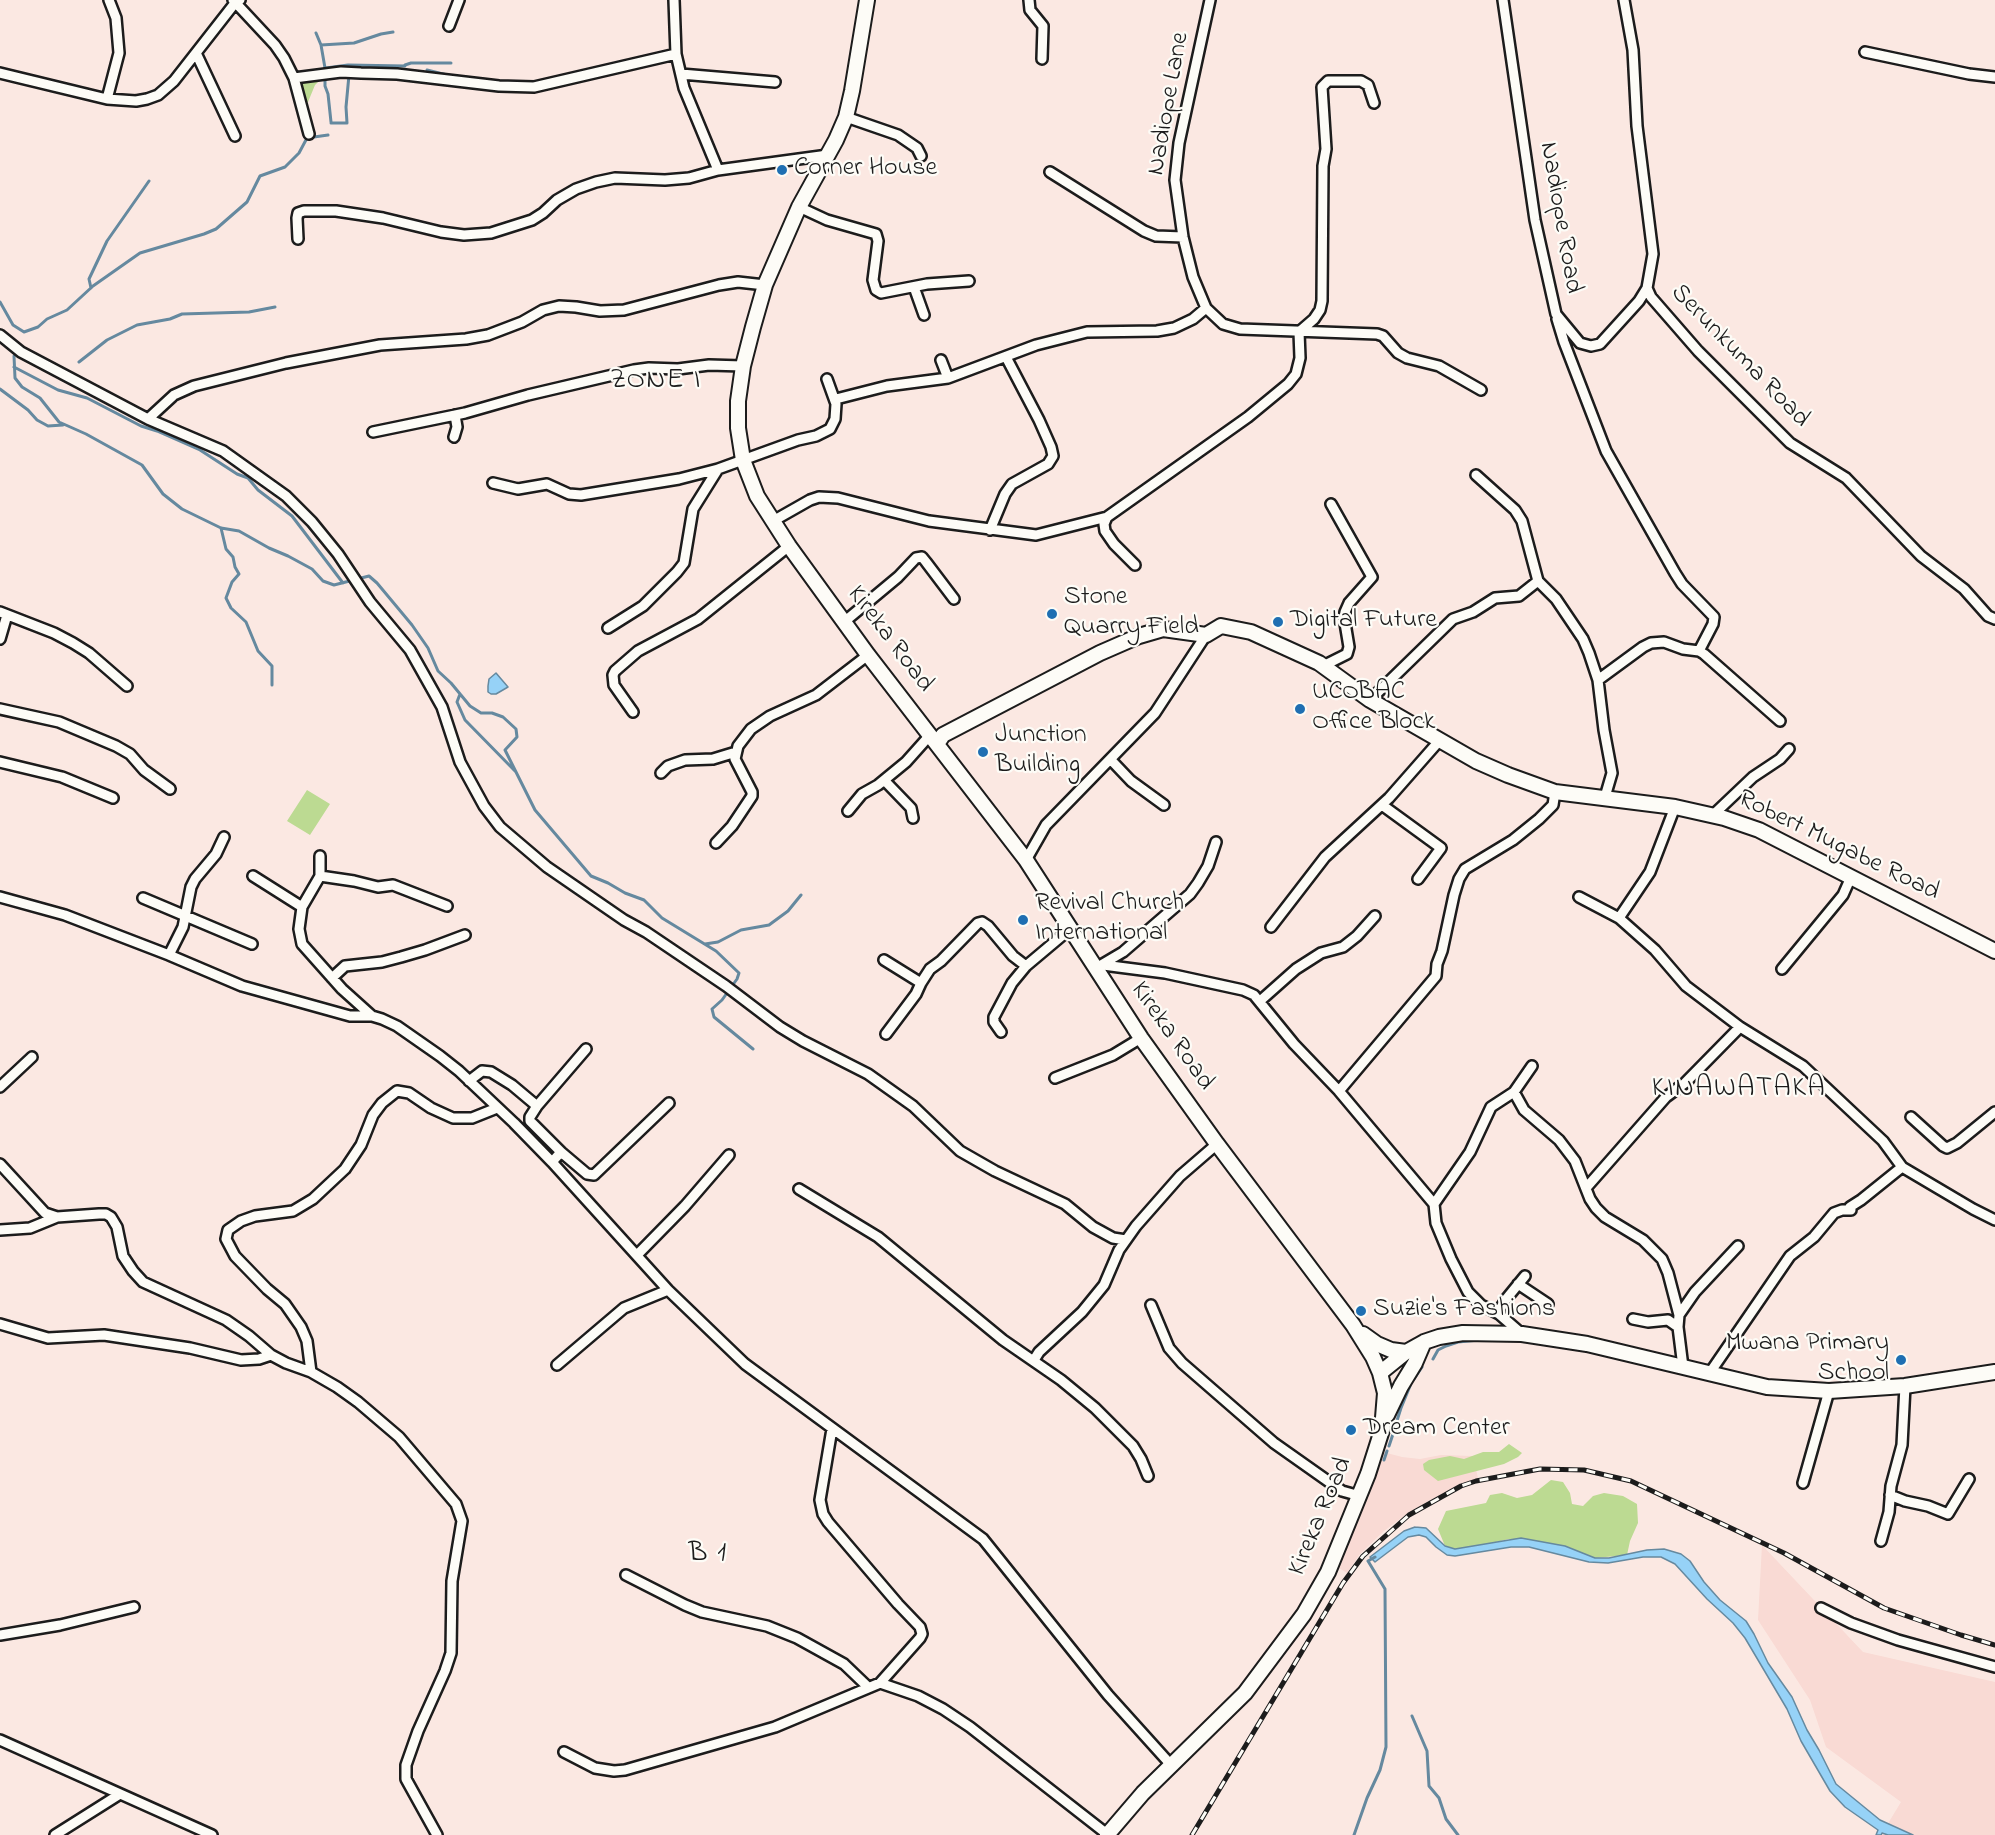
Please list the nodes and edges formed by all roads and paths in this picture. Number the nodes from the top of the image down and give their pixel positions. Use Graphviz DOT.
graph roads {
  1 [pos="109,0"];
  2 [pos="459,0"];
  3 [pos="674,0"];
  4 [pos="867,0"];
  5 [pos="1029,0"];
  6 [pos="1210,0"];
  7 [pos="1503,0"];
  8 [pos="1624,0"];
  9 [pos="236,1"];
  10 [pos="448,26"];
  11 [pos="1865,52"];
  12 [pos="196,53"];
  13 [pos="676,54"];
  14 [pos="1042,59"];
  15 [pos="0,73"];
  16 [pos="681,74"];
  17 [pos="1995,77"];
  18 [pos="294,78"];
  19 [pos="775,82"];
  20 [pos="107,99"];
  21 [pos="1374,103"];
  22 [pos="846,117"];
  23 [pos="309,135"];
  24 [pos="235,136"];
  25 [pos="828,155"];
  26 [pos="921,156"];
  27 [pos="718,170"];
  28 [pos="1050,172"];
  29 [pos="799,207"];
  30 [pos="1183,237"];
  31 [pos="298,239"];
  32 [pos="969,281"];
  33 [pos="765,285"];
  34 [pos="914,287"];
  35 [pos="1647,288"];
  36 [pos="1206,308"];
  37 [pos="1556,314"];
  38 [pos="924,315"];
  39 [pos="1299,332"];
  40 [pos="0,335"];
  41 [pos="1006,357"];
  42 [pos="941,360"];
  43 [pos="743,366"];
  44 [pos="948,378"];
  45 [pos="827,379"];
  46 [pos="1481,390"];
  47 [pos="836,399"];
  48 [pos="455,415"];
  49 [pos="148,419"];
  50 [pos="373,432"];
  51 [pos="454,437"];
  52 [pos="742,460"];
  53 [pos="718,470"];
  54 [pos="1476,475"];
  55 [pos="493,483"];
  56 [pos="1331,504"];
  57 [pos="1107,517"];
  58 [pos="773,520"];
  59 [pos="990,530"];
  60 [pos="789,546"];
  61 [pos="1135,565"];
  62 [pos="1538,581"];
  63 [pos="954,599"];
  64 [pos="3,613"];
  65 [pos="1995,620"];
  66 [pos="844,622"];
  67 [pos="608,628"];
  68 [pos="1206,635"];
  69 [pos="0,639"];
  70 [pos="1699,651"];
  71 [pos="868,655"];
  72 [pos="1323,666"];
  73 [pos="1598,680"];
  74 [pos="127,686"];
  75 [pos="1370,700"];
  76 [pos="0,709"];
  77 [pos="633,712"];
  78 [pos="1780,721"];
  79 [pos="934,739"];
  80 [pos="1440,740"];
  81 [pos="1789,749"];
  82 [pos="736,752"];
  83 [pos="1111,760"];
  84 [pos="0,762"];
  85 [pos="661,773"];
  86 [pos="884,780"];
  87 [pos="170,789"];
  88 [pos="1556,792"];
  89 [pos="1605,797"];
  90 [pos="113,798"];
  91 [pos="1164,805"];
  92 [pos="1382,805"];
  93 [pos="1675,807"];
  94 [pos="848,811"];
  95 [pos="1713,815"];
  96 [pos="913,818"];
  97 [pos="224,837"];
  98 [pos="1216,842"];
  99 [pos="716,843"];
  100 [pos="320,856"];
  101 [pos="1026,860"];
  102 [pos="253,876"];
  103 [pos="320,876"];
  104 [pos="1851,877"];
  105 [pos="1418,879"];
  106 [pos="1579,897"];
  107 [pos="0,898"];
  108 [pos="142,898"];
  109 [pos="447,906"];
  110 [pos="302,908"];
  111 [pos="186,916"];
  112 [pos="1375,916"];
  113 [pos="1619,918"];
  114 [pos="1271,927"];
  115 [pos="1070,929"];
  116 [pos="465,935"];
  117 [pos="252,944"];
  118 [pos="1995,951"];
  119 [pos="169,955"];
  120 [pos="884,960"];
  121 [pos="1098,965"];
  122 [pos="1026,966"];
  123 [pos="1782,969"];
  124 [pos="332,978"];
  125 [pos="921,983"];
  126 [pos="1260,1001"];
  127 [pos="372,1016"];
  128 [pos="1740,1027"];
  129 [pos="1001,1032"];
  130 [pos="886,1034"];
  131 [pos="1141,1038"];
  132 [pos="586,1049"];
  133 [pos="32,1057"];
  134 [pos="1532,1066"];
  135 [pos="1055,1078"];
  136 [pos="469,1081"];
  137 [pos="0,1087"];
  138 [pos="1339,1091"];
  139 [pos="1514,1092"];
  140 [pos="669,1103"];
  141 [pos="537,1106"];
  142 [pos="497,1108"];
  143 [pos="1995,1112"];
  144 [pos="1911,1117"];
  145 [pos="1217,1144"];
  146 [pos="561,1152"];
  147 [pos="729,1155"];
  148 [pos="552,1162"];
  149 [pos="0,1164"];
  150 [pos="1902,1167"];
  151 [pos="1587,1188"];
  152 [pos="799,1189"];
  153 [pos="1434,1204"];
  154 [pos="57,1216"];
  155 [pos="1995,1220"];
  156 [pos="0,1230"];
  157 [pos="1126,1240"];
  158 [pos="1738,1246"];
  159 [pos="637,1255"];
  160 [pos="1525,1276"];
  161 [pos="1518,1284"];
  162 [pos="668,1290"];
  163 [pos="1548,1304"];
  164 [pos="1151,1305"];
  165 [pos="1499,1314"];
  166 [pos="1679,1315"];
  167 [pos="1633,1319"];
  168 [pos="0,1324"];
  169 [pos="1353,1324"];
  170 [pos="1678,1327"];
  171 [pos="1522,1334"];
  172 [pos="1424,1342"];
  173 [pos="1406,1352"];
  174 [pos="271,1355"];
  175 [pos="1034,1360"];
  176 [pos="557,1365"];
  177 [pos="1683,1367"];
  178 [pos="311,1372"];
  179 [pos="1995,1372"];
  180 [pos="1380,1373"];
  181 [pos="1709,1374"];
  182 [pos="1905,1386"];
  183 [pos="1829,1391"];
  184 [pos="832,1430"];
  185 [pos="1382,1430"];
  186 [pos="1148,1476"];
  187 [pos="1969,1479"];
  188 [pos="1803,1483"];
  189 [pos="1890,1495"];
  190 [pos="1360,1496"];
  191 [pos="1881,1541"];
  192 [pos="626,1575"];
  193 [pos="134,1607"];
  194 [pos="1821,1608"];
  195 [pos="0,1635"];
  196 [pos="1995,1667"];
  197 [pos="880,1683"];
  198 [pos="868,1687"];
  199 [pos="0,1740"];
  200 [pos="564,1752"];
  201 [pos="1172,1766"];
  202 [pos="120,1794"];
  203 [pos="54,1835"];
  204 [pos="212,1835"];
  205 [pos="437,1835"];
  206 [pos="1107,1835"];
  1 -- 20 [label="street"];
  2 -- 10 [label="street"];
  3 -- 13 [label="street"];
  4 -- 22 [label="main road, Kireka Road"];
  5 -- 14 [label="street"];
  6 -- 30 [label="street, Nadiope Lane"];
  7 -- 37 [label="street, Nadiope Road"];
  8 -- 35 [label="street, Serunkuma Road"];
  9 -- 12 [label="street"];
  9 -- 18 [label="street"];
  11 -- 17 [label="street"];
  12 -- 20 [label="street"];
  12 -- 24 [label="street"];
  13 -- 16 [label="street"];
  13 -- 18 [label="street"];
  15 -- 20 [label="street"];
  16 -- 19 [label="street"];
  16 -- 27 [label="street"];
  18 -- 23 [label="street"];
  21 -- 39 [label="street"];
  22 -- 25 [label="main road, Kireka Road"];
  22 -- 26 [label="street"];
  25 -- 27 [label="street"];
  25 -- 29 [label="main road, Kireka Road"];
  27 -- 31 [label="street"];
  28 -- 30 [label="street"];
  29 -- 33 [label="main road, Kireka Road"];
  29 -- 34 [label="street"];
  30 -- 36 [label="street, Nadiope Lane"];
  32 -- 34 [label="street"];
  33 -- 43 [label="main road, Kireka Road"];
  33 -- 49 [label="street"];
  34 -- 38 [label="street"];
  35 -- 37 [label="street, Nadiope Road"];
  35 -- 65 [label="street, Serunkuma Road"];
  36 -- 39 [label="street, Nadiope Lane"];
  36 -- 41 [label="street"];
  37 -- 70 [label="street"];
  39 -- 46 [label="street, Nadiope Lane"];
  39 -- 57 [label="street"];
  40 -- 49 [label="street"];
  41 -- 44 [label="street"];
  41 -- 59 [label="street"];
  42 -- 44 [label="street"];
  43 -- 48 [label="street"];
  43 -- 52 [label="main road, Kireka Road"];
  44 -- 47 [label="street"];
  45 -- 47 [label="street"];
  47 -- 52 [label="street"];
  48 -- 50 [label="street"];
  48 -- 51 [label="street"];
  49 -- 157 [label="street"];
  52 -- 53 [label="street"];
  52 -- 58 [label="main road, Kireka Road"];
  53 -- 55 [label="street"];
  53 -- 67 [label="street"];
  54 -- 62 [label="street"];
  56 -- 72 [label="street"];
  57 -- 59 [label="street"];
  57 -- 61 [label="street"];
  58 -- 59 [label="street"];
  58 -- 60 [label="main road, Kireka Road"];
  60 -- 66 [label="main road, Kireka Road"];
  60 -- 77 [label="street"];
  62 -- 73 [label="street"];
  62 -- 75 [label="street"];
  63 -- 66 [label="street"];
  64 -- 69 [label="street"];
  64 -- 74 [label="street"];
  66 -- 71 [label="main road, Kireka Road"];
  68 -- 72 [label="main road, Robert Mugabe Road"];
  68 -- 79 [label="main road, Robert Mugabe Road"];
  68 -- 83 [label="street"];
  70 -- 73 [label="street"];
  70 -- 78 [label="street"];
  71 -- 79 [label="main road, Kireka Road"];
  71 -- 82 [label="street"];
  72 -- 75 [label="main road, Robert Mugabe Road"];
  73 -- 89 [label="street"];
  75 -- 80 [label="main road, Robert Mugabe Road"];
  76 -- 87 [label="street"];
  79 -- 86 [label="street"];
  79 -- 101 [label="main road, Kireka Road"];
  80 -- 88 [label="main road, Robert Mugabe Road"];
  80 -- 92 [label="street"];
  81 -- 95 [label="street"];
  82 -- 85 [label="street"];
  82 -- 99 [label="street"];
  83 -- 91 [label="street"];
  83 -- 101 [label="street"];
  84 -- 90 [label="street"];
  86 -- 94 [label="street"];
  86 -- 96 [label="street"];
  88 -- 89 [label="main road, Robert Mugabe Road"];
  88 -- 138 [label="street"];
  89 -- 93 [label="main road, Robert Mugabe Road"];
  92 -- 105 [label="street"];
  92 -- 114 [label="street"];
  93 -- 95 [label="main road, Robert Mugabe Road"];
  93 -- 113 [label="street"];
  95 -- 104 [label="main road, Robert Mugabe Road"];
  97 -- 111 [label="street"];
  98 -- 121 [label="street"];
  100 -- 103 [label="street"];
  101 -- 115 [label="main road, Kireka Road"];
  102 -- 110 [label="street"];
  103 -- 109 [label="street"];
  103 -- 110 [label="street"];
  104 -- 118 [label="main road, Robert Mugabe Road"];
  104 -- 123 [label="street"];
  106 -- 113 [label="street"];
  107 -- 119 [label="street"];
  108 -- 111 [label="street"];
  110 -- 124 [label="street"];
  111 -- 117 [label="street"];
  111 -- 119 [label="street"];
  112 -- 126 [label="street"];
  113 -- 128 [label="street"];
  115 -- 121 [label="main road, Kireka Road"];
  115 -- 122 [label="street"];
  116 -- 124 [label="street"];
  119 -- 127 [label="street"];
  120 -- 125 [label="street"];
  121 -- 126 [label="street"];
  121 -- 131 [label="main road, Kireka Road"];
  122 -- 125 [label="street"];
  122 -- 129 [label="street"];
  124 -- 127 [label="street"];
  125 -- 130 [label="street"];
  126 -- 138 [label="street"];
  127 -- 136 [label="street"];
  128 -- 150 [label="street"];
  128 -- 151 [label="street"];
  131 -- 135 [label="street"];
  131 -- 145 [label="main road, Kireka Road"];
  132 -- 141 [label="street"];
  133 -- 137 [label="street"];
  134 -- 139 [label="street"];
  136 -- 141 [label="street"];
  136 -- 142 [label="street"];
  138 -- 153 [label="street"];
  139 -- 151 [label="street"];
  139 -- 153 [label="street"];
  140 -- 146 [label="street"];
  141 -- 146 [label="street"];
  142 -- 148 [label="street"];
  142 -- 178 [label="street"];
  143 -- 144 [label="street"];
  145 -- 157 [label="street"];
  145 -- 169 [label="main road, Kireka Road"];
  146 -- 148 [label="street"];
  147 -- 159 [label="street"];
  148 -- 159 [label="street"];
  149 -- 154 [label="street"];
  150 -- 155 [label="street"];
  150 -- 181 [label="street"];
  151 -- 166 [label="street"];
  152 -- 175 [label="street"];
  153 -- 165 [label="street"];
  154 -- 156 [label="street"];
  154 -- 174 [label="street"];
  157 -- 175 [label="street"];
  158 -- 166 [label="street"];
  159 -- 162 [label="street"];
  160 -- 161 [label="street"];
  161 -- 163 [label="street"];
  161 -- 165 [label="street"];
  162 -- 176 [label="street"];
  162 -- 184 [label="street"];
  164 -- 190 [label="street"];
  165 -- 171 [label="street"];
  166 -- 170 [label="street"];
  167 -- 170 [label="street"];
  168 -- 174 [label="street"];
  169 -- 173 [label="main road"];
  169 -- 180 [label="main road, Kireka Road"];
  170 -- 177 [label="street"];
  171 -- 172 [label="main road"];
  171 -- 177 [label="main road"];
  172 -- 173 [label="main road"];
  172 -- 185 [label="main road"];
  173 -- 180 [label="main road"];
  174 -- 178 [label="street"];
  175 -- 186 [label="street"];
  177 -- 181 [label="main road"];
  178 -- 205 [label="street"];
  179 -- 182 [label="main road"];
  180 -- 185 [label="main road, Kireka Road"];
  181 -- 183 [label="main road"];
  182 -- 183 [label="main road"];
  182 -- 189 [label="street"];
  183 -- 188 [label="street"];
  184 -- 197 [label="street"];
  184 -- 201 [label="street"];
  185 -- 190 [label="main road, Kireka Road"];
  187 -- 189 [label="street"];
  189 -- 191 [label="street"];
  190 -- 201 [label="main road, Kireka Road"];
  192 -- 198 [label="street"];
  193 -- 195 [label="street"];
  194 -- 196 [label="street"];
  197 -- 198 [label="street"];
  197 -- 206 [label="street"];
  198 -- 200 [label="street"];
  199 -- 202 [label="street"];
  201 -- 206 [label="main road, Kireka Road"];
  202 -- 203 [label="street"];
  202 -- 204 [label="street"];
}
